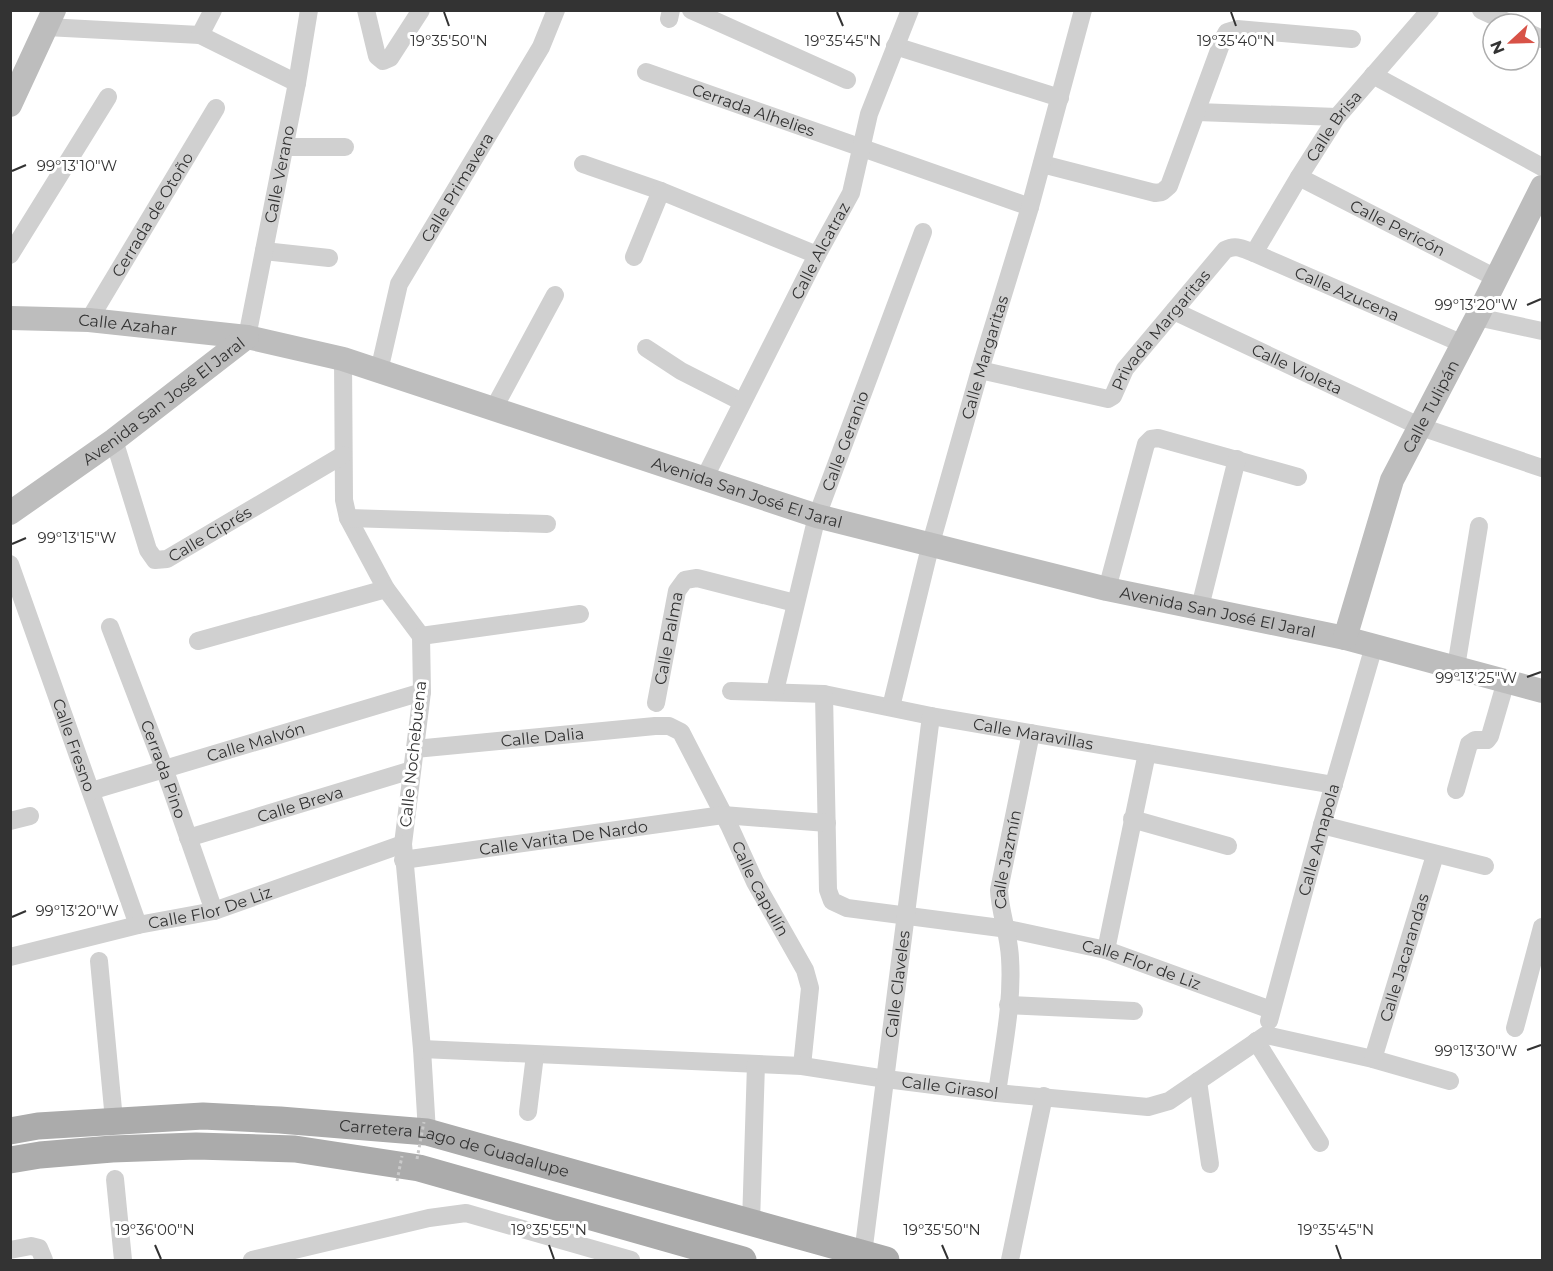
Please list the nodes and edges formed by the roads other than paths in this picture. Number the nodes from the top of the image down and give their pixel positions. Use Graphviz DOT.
graph roads {
  1 [pos="213,10"];
  2 [pos="309,10"];
  3 [pos="366,10"];
  4 [pos="421,10"];
  5 [pos="556,10"];
  6 [pos="691,10"];
  7 [pos="910,10"];
  8 [pos="1083,10"];
  9 [pos="1430,10"];
  10 [pos="49,15"];
  11 [pos="200,35"];
  12 [pos="1352,39"];
  13 [pos="895,46"];
  14 [pos="646,72"];
  15 [pos="1373,75"];
  16 [pos="846,80"];
  17 [pos="297,83"];
  18 [pos="108,97"];
  19 [pos="1060,98"];
  20 [pos="10,105"];
  21 [pos="216,108"];
  22 [pos="1197,112"];
  23 [pos="1336,117"];
  24 [pos="285,147"];
  25 [pos="345,147"];
  26 [pos="861,149"];
  27 [pos="583,164"];
  28 [pos="1042,164"];
  29 [pos="1542,167"];
  30 [pos="1299,177"];
  31 [pos="1542,187"];
  32 [pos="661,190"];
  33 [pos="1030,207"];
  34 [pos="923,232"];
  35 [pos="1232,247"];
  36 [pos="264,251"];
  37 [pos="1254,253"];
  38 [pos="10,255"];
  39 [pos="817,255"];
  40 [pos="634,257"];
  41 [pos="329,258"];
  42 [pos="1496,278"];
  43 [pos="555,295"];
  44 [pos="1174,311"];
  45 [pos="1477,317"];
  46 [pos="10,318"];
  47 [pos="89,320"];
  48 [pos="1542,331"];
  49 [pos="247,337"];
  50 [pos="1463,345"];
  51 [pos="646,348"];
  52 [pos="343,359"];
  53 [pos="980,370"];
  54 [pos="379,371"];
  55 [pos="742,402"];
  56 [pos="494,408"];
  57 [pos="1421,427"];
  58 [pos="114,440"];
  59 [pos="343,455"];
  60 [pos="1237,459"];
  61 [pos="1542,468"];
  62 [pos="1298,477"];
  63 [pos="704,479"];
  64 [pos="10,513"];
  65 [pos="817,516"];
  66 [pos="348,518"];
  67 [pos="547,524"];
  68 [pos="1479,526"];
  69 [pos="931,543"];
  70 [pos="10,564"];
  71 [pos="386,589"];
  72 [pos="1107,589"];
  73 [pos="795,603"];
  74 [pos="1200,607"];
  75 [pos="580,614"];
  76 [pos="110,627"];
  77 [pos="421,636"];
  78 [pos="1345,638"];
  79 [pos="198,641"];
  80 [pos="1374,646"];
  81 [pos="1456,667"];
  82 [pos="1506,681"];
  83 [pos="731,691"];
  84 [pos="775,691"];
  85 [pos="1542,691"];
  86 [pos="422,692"];
  87 [pos="824,693"];
  88 [pos="656,704"];
  89 [pos="891,707"];
  90 [pos="931,716"];
  91 [pos="669,726"];
  92 [pos="1031,733"];
  93 [pos="415,749"];
  94 [pos="1147,753"];
  95 [pos="164,768"];
  96 [pos="412,770"];
  97 [pos="1334,785"];
  98 [pos="1456,790"];
  99 [pos="91,791"];
  100 [pos="723,814"];
  101 [pos="30,816"];
  102 [pos="1132,819"];
  103 [pos="10,821"];
  104 [pos="827,823"];
  105 [pos="1322,825"];
  106 [pos="188,838"];
  107 [pos="1228,846"];
  108 [pos="403,852"];
  109 [pos="1435,855"];
  110 [pos="1485,866"];
  111 [pos="214,911"];
  112 [pos="906,917"];
  113 [pos="138,925"];
  114 [pos="1542,927"];
  115 [pos="1008,930"];
  116 [pos="1106,950"];
  117 [pos="10,957"];
  118 [pos="99,961"];
  119 [pos="1008,1005"];
  120 [pos="1271,1010"];
  121 [pos="1134,1011"];
  122 [pos="1515,1028"];
  123 [pos="1261,1038"];
  124 [pos="422,1049"];
  125 [pos="535,1055"];
  126 [pos="1373,1059"];
  127 [pos="756,1064"];
  128 [pos="802,1065"];
  129 [pos="886,1079"];
  130 [pos="1450,1080"];
  131 [pos="1198,1081"];
  132 [pos="997,1093"];
  133 [pos="1044,1096"];
  134 [pos="528,1112"];
  135 [pos="114,1120"];
  136 [pos="426,1127"];
  137 [pos="10,1131"];
  138 [pos="1320,1143"];
  139 [pos="10,1160"];
  140 [pos="1210,1164"];
  141 [pos="115,1179"];
  142 [pos="470,1182"];
  143 [pos="466,1213"];
  144 [pos="752,1223"];
  145 [pos="10,1250"];
  146 [pos="817,1251"];
  147 [pos="42,1254"];
  148 [pos="874,1257"];
  149 [pos="123,1260"];
  150 [pos="252,1260"];
  151 [pos="631,1260"];
  152 [pos="743,1260"];
  153 [pos="1010,1260"];
  1 -- 11 [label="street"];
  2 -- 17 [label="street, Calle Verano"];
  3 -- 4 [label="street"];
  5 -- 54 [label="street, Calle Primavera"];
  6 -- 16 [label="street"];
  7 -- 13 [label="street, Calle Alcatraz"];
  8 -- 19 [label="street, Calle Margaritas"];
  9 -- 15 [label="street, Calle Brisa"];
  10 -- 11 [label="street"];
  10 -- 20 [label="street"];
  11 -- 17 [label="street"];
  12 -- 22 [label="street"];
  13 -- 19 [label="street"];
  13 -- 26 [label="street, Calle Alcatraz"];
  14 -- 26 [label="street, Cerrada Alhelies"];
  15 -- 23 [label="street, Calle Brisa"];
  15 -- 29 [label="street"];
  17 -- 24 [label="street, Calle Verano"];
  18 -- 38 [label="street"];
  19 -- 28 [label="street, Calle Margaritas"];
  21 -- 47 [label="street, Cerrada de Otoño"];
  22 -- 23 [label="street"];
  22 -- 28 [label="street"];
  23 -- 30 [label="street, Calle Brisa"];
  24 -- 25 [label="street"];
  24 -- 36 [label="street, Calle Verano"];
  26 -- 33 [label="street, Cerrada Alhelies"];
  26 -- 39 [label="street, Calle Alcatraz"];
  27 -- 32 [label="street"];
  28 -- 33 [label="street, Calle Margaritas"];
  30 -- 37 [label="street, Calle Brisa"];
  30 -- 42 [label="street, Calle Pericón"];
  31 -- 42 [label="street, Calle Tulipán"];
  32 -- 39 [label="street"];
  32 -- 40 [label="street"];
  33 -- 53 [label="street, Calle Margaritas"];
  34 -- 65 [label="street, Calle Geranio"];
  35 -- 37 [label="street, Calle Azucena"];
  35 -- 44 [label="street, Privada Margaritas"];
  36 -- 41 [label="street"];
  36 -- 49 [label="street, Calle Verano"];
  37 -- 50 [label="street, Calle Azucena"];
  39 -- 55 [label="street, Calle Alcatraz"];
  42 -- 45 [label="street, Calle Tulipán"];
  43 -- 56 [label="street"];
  44 -- 53 [label="street, Privada Margaritas"];
  44 -- 57 [label="street, Calle Violeta"];
  45 -- 48 [label="street"];
  45 -- 50 [label="street, Calle Tulipán"];
  46 -- 47 [label="street, Calle Azahar"];
  47 -- 49 [label="street, Calle Azahar"];
  49 -- 52 [label="street, Avenida San José El Jaral"];
  49 -- 58 [label="street, Avenida San José El Jaral"];
  50 -- 57 [label="street, Calle Tulipán"];
  51 -- 55 [label="street"];
  52 -- 54 [label="street, Avenida San José El Jaral"];
  52 -- 59 [label="street"];
  53 -- 69 [label="street, Calle Margaritas"];
  54 -- 56 [label="street, Avenida San José El Jaral"];
  55 -- 63 [label="street, Calle Alcatraz"];
  56 -- 63 [label="street, Avenida San José El Jaral"];
  57 -- 61 [label="street, Calle Violeta"];
  57 -- 78 [label="street, Calle Tulipán"];
  58 -- 59 [label="street, Calle Ciprés"];
  58 -- 64 [label="street, Avenida San José El Jaral"];
  59 -- 66 [label="street"];
  60 -- 62 [label="street"];
  60 -- 72 [label="street"];
  60 -- 74 [label="street"];
  63 -- 65 [label="street, Avenida San José El Jaral"];
  65 -- 69 [label="street, Avenida San José El Jaral"];
  65 -- 73 [label="street, Calle Geranio"];
  66 -- 67 [label="street"];
  66 -- 71 [label="street"];
  68 -- 81 [label="street"];
  69 -- 72 [label="street, Avenida San José El Jaral"];
  69 -- 89 [label="street, Calle Margaritas"];
  70 -- 99 [label="street, Calle Fresno"];
  71 -- 77 [label="street"];
  71 -- 79 [label="street"];
  72 -- 74 [label="street, Avenida San José El Jaral"];
  73 -- 84 [label="street, Calle Geranio"];
  73 -- 88 [label="street, Calle Palma"];
  74 -- 78 [label="street, Avenida San José El Jaral"];
  75 -- 77 [label="street"];
  76 -- 95 [label="street, Cerrada Pino"];
  77 -- 86 [label="street, Calle Nochebuena"];
  78 -- 80 [label="street, Avenida San José El Jaral"];
  80 -- 81 [label="street, Avenida San José El Jaral"];
  80 -- 97 [label="street, Calle Amapola"];
  81 -- 82 [label="street, Avenida San José El Jaral"];
  82 -- 85 [label="street, Avenida San José El Jaral"];
  82 -- 98 [label="street"];
  83 -- 84 [label="street, Calle Maravillas"];
  84 -- 87 [label="street, Calle Maravillas"];
  86 -- 93 [label="street, Calle Nochebuena"];
  86 -- 95 [label="street, Calle Malvón"];
  87 -- 89 [label="street, Calle Maravillas"];
  87 -- 104 [label="street"];
  89 -- 90 [label="street, Calle Maravillas"];
  90 -- 92 [label="street, Calle Maravillas"];
  90 -- 112 [label="street, Calle Claveles"];
  91 -- 93 [label="street, Calle Dalia"];
  91 -- 100 [label="street, Calle Capulín"];
  92 -- 94 [label="street, Calle Maravillas"];
  92 -- 115 [label="street, Calle Jazmín"];
  93 -- 96 [label="street, Calle Nochebuena"];
  94 -- 97 [label="street, Calle Maravillas"];
  94 -- 102 [label="street"];
  95 -- 99 [label="street, Calle Malvón"];
  95 -- 106 [label="street, Cerrada Pino"];
  96 -- 106 [label="street, Calle Breva"];
  96 -- 108 [label="street, Calle Nochebuena"];
  97 -- 105 [label="street, Calle Amapola"];
  99 -- 113 [label="street, Calle Fresno"];
  100 -- 104 [label="street, Calle Varita De Nardo"];
  100 -- 108 [label="street, Calle Varita De Nardo"];
  100 -- 128 [label="street, Calle Capulín"];
  101 -- 103 [label="street"];
  102 -- 107 [label="street"];
  102 -- 116 [label="street"];
  104 -- 112 [label="street, Calle Flor de Liz"];
  105 -- 109 [label="street"];
  105 -- 120 [label="street, Calle Amapola"];
  106 -- 111 [label="street, Cerrada Pino"];
  108 -- 111 [label="street, Calle Flor De Liz"];
  108 -- 124 [label="street, Calle Nochebuena"];
  109 -- 110 [label="street"];
  109 -- 126 [label="street, Calle Jacarandas"];
  111 -- 113 [label="street, Calle Flor De Liz"];
  112 -- 115 [label="street, Calle Flor de Liz"];
  112 -- 129 [label="street, Calle Claveles"];
  113 -- 117 [label="street, Calle Flor De Liz"];
  114 -- 122 [label="street"];
  115 -- 116 [label="street, Calle Flor de Liz"];
  115 -- 119 [label="street, Calle Jazmín"];
  116 -- 120 [label="street, Calle Flor de Liz"];
  118 -- 135 [label="street"];
  119 -- 121 [label="street"];
  119 -- 132 [label="street, Calle Jazmín"];
  120 -- 123 [label="street, Calle Amapola"];
  123 -- 126 [label="street"];
  123 -- 131 [label="street, Calle Girasol"];
  123 -- 138 [label="street"];
  124 -- 125 [label="street, Calle Girasol"];
  124 -- 136 [label="street, Calle Nochebuena"];
  125 -- 127 [label="street, Calle Girasol"];
  125 -- 134 [label="street"];
  126 -- 130 [label="street"];
  127 -- 128 [label="street, Calle Girasol"];
  127 -- 144 [label="street"];
  128 -- 129 [label="street, Calle Girasol"];
  129 -- 132 [label="street, Calle Girasol"];
  129 -- 148 [label="street, Calle Claveles"];
  131 -- 133 [label="street, Calle Girasol"];
  131 -- 140 [label="street"];
  132 -- 133 [label="street, Calle Girasol"];
  133 -- 153 [label="street"];
  135 -- 136 [label="main road, Carretera Lago de Guadalupe"];
  135 -- 137 [label="main road, Carretera Lago de Guadalupe"];
  136 -- 144 [label="main road, Carretera Lago de Guadalupe"];
  139 -- 142 [label="main road, Carretera Lago de Guadalupe"];
  141 -- 149 [label="street"];
  142 -- 143 [label="street"];
  142 -- 152 [label="main road, Carretera Lago de Guadalupe"];
  143 -- 150 [label="street"];
  143 -- 151 [label="street"];
  144 -- 146 [label="main road, Carretera Lago de Guadalupe"];
  145 -- 147 [label="street"];
  146 -- 148 [label="main road, Carretera Lago de Guadalupe"];
}
